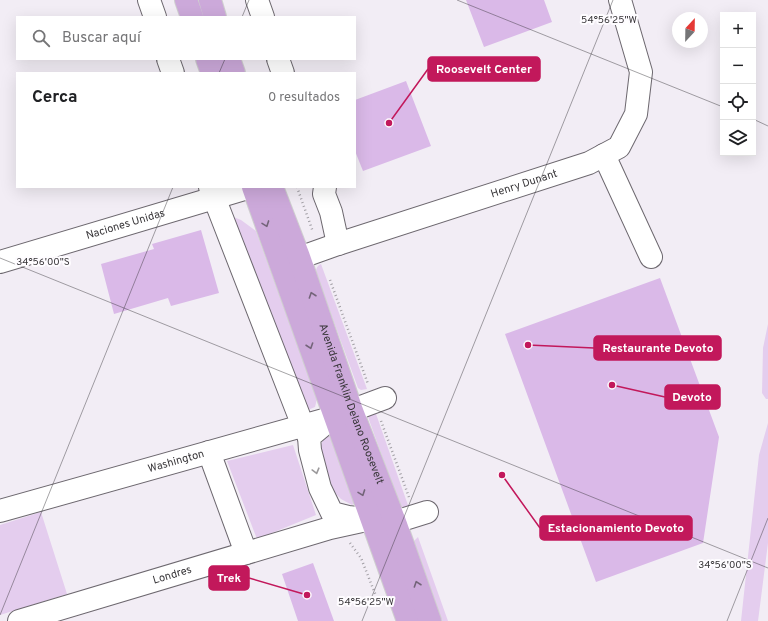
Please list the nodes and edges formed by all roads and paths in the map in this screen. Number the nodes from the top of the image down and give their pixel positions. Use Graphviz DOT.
graph roads {
  1 [pos="149,0"];
  2 [pos="210,0"];
  3 [pos="257,0"];
  4 [pos="620,0"];
  5 [pos="155,16"];
  6 [pos="216,16"];
  7 [pos="263,16"];
  8 [pos="168,60"];
  9 [pos="207,60"];
  10 [pos="230,60"];
  11 [pos="278,60"];
  12 [pos="173,72"];
  13 [pos="212,72"];
  14 [pos="234,72"];
  15 [pos="283,72"];
  16 [pos="604,155"];
  17 [pos="245,188"];
  18 [pos="253,188"];
  19 [pos="272,188"];
  20 [pos="325,188"];
  21 [pos="212,193"];
  22 [pos="338,244"];
  23 [pos="651,257"];
  24 [pos="290,261"];
  25 [pos="0,262"];
  26 [pos="385,398"];
  27 [pos="343,414"];
  28 [pos="306,431"];
  29 [pos="209,452"];
  30 [pos="0,511"];
  31 [pos="427,512"];
  32 [pos="371,519"];
  33 [pos="395,522"];
  34 [pos="246,553"];
  35 [pos="19,621"];
  36 [pos="408,621"];
  37 [pos="430,621"];
  1 -- 5 [label="street"];
  2 -- 6 [label="main road"];
  3 -- 7 [label="street"];
  4 -- 16 [label="street, Henry Dunant"];
  8 -- 12 [label="street"];
  9 -- 13 [label="main road"];
  10 -- 14 [label="main road"];
  11 -- 15 [label="street"];
  16 -- 22 [label="street, Henry Dunant"];
  16 -- 23 [label="street"];
  17 -- 21 [label="street, Naciones Unidas"];
  18 -- 24 [label="main road, Avenida Franklin Delano Roosevelt, one-way"];
  19 -- 24 [label="main road, Avenida Franklin Delano Roosevelt"];
  20 -- 22 [label="street"];
  21 -- 25 [label="street, Naciones Unidas"];
  21 -- 28 [label="street"];
  22 -- 24 [label="street, Henry Dunant"];
  24 -- 27 [label="main road, Avenida Franklin Delano Roosevelt"];
  26 -- 27 [label="street, Washington"];
  27 -- 28 [label="street, Washington"];
  27 -- 32 [label="main road, Avenida Franklin Delano Roosevelt, one-way"];
  27 -- 33 [label="main road, Avenida Franklin Delano Roosevelt"];
  28 -- 29 [label="street, Washington"];
  28 -- 32 [label="street, one-way"];
  29 -- 30 [label="street, Washington"];
  29 -- 34 [label="street"];
  31 -- 33 [label="street"];
  32 -- 33 [label="street"];
  32 -- 34 [label="street, Londres"];
  32 -- 36 [label="main road, Avenida Franklin Delano Roosevelt"];
  37 -- 33 [label="main road, Avenida Franklin Delano Roosevelt, one-way"];
  34 -- 35 [label="street, Londres"];
}
